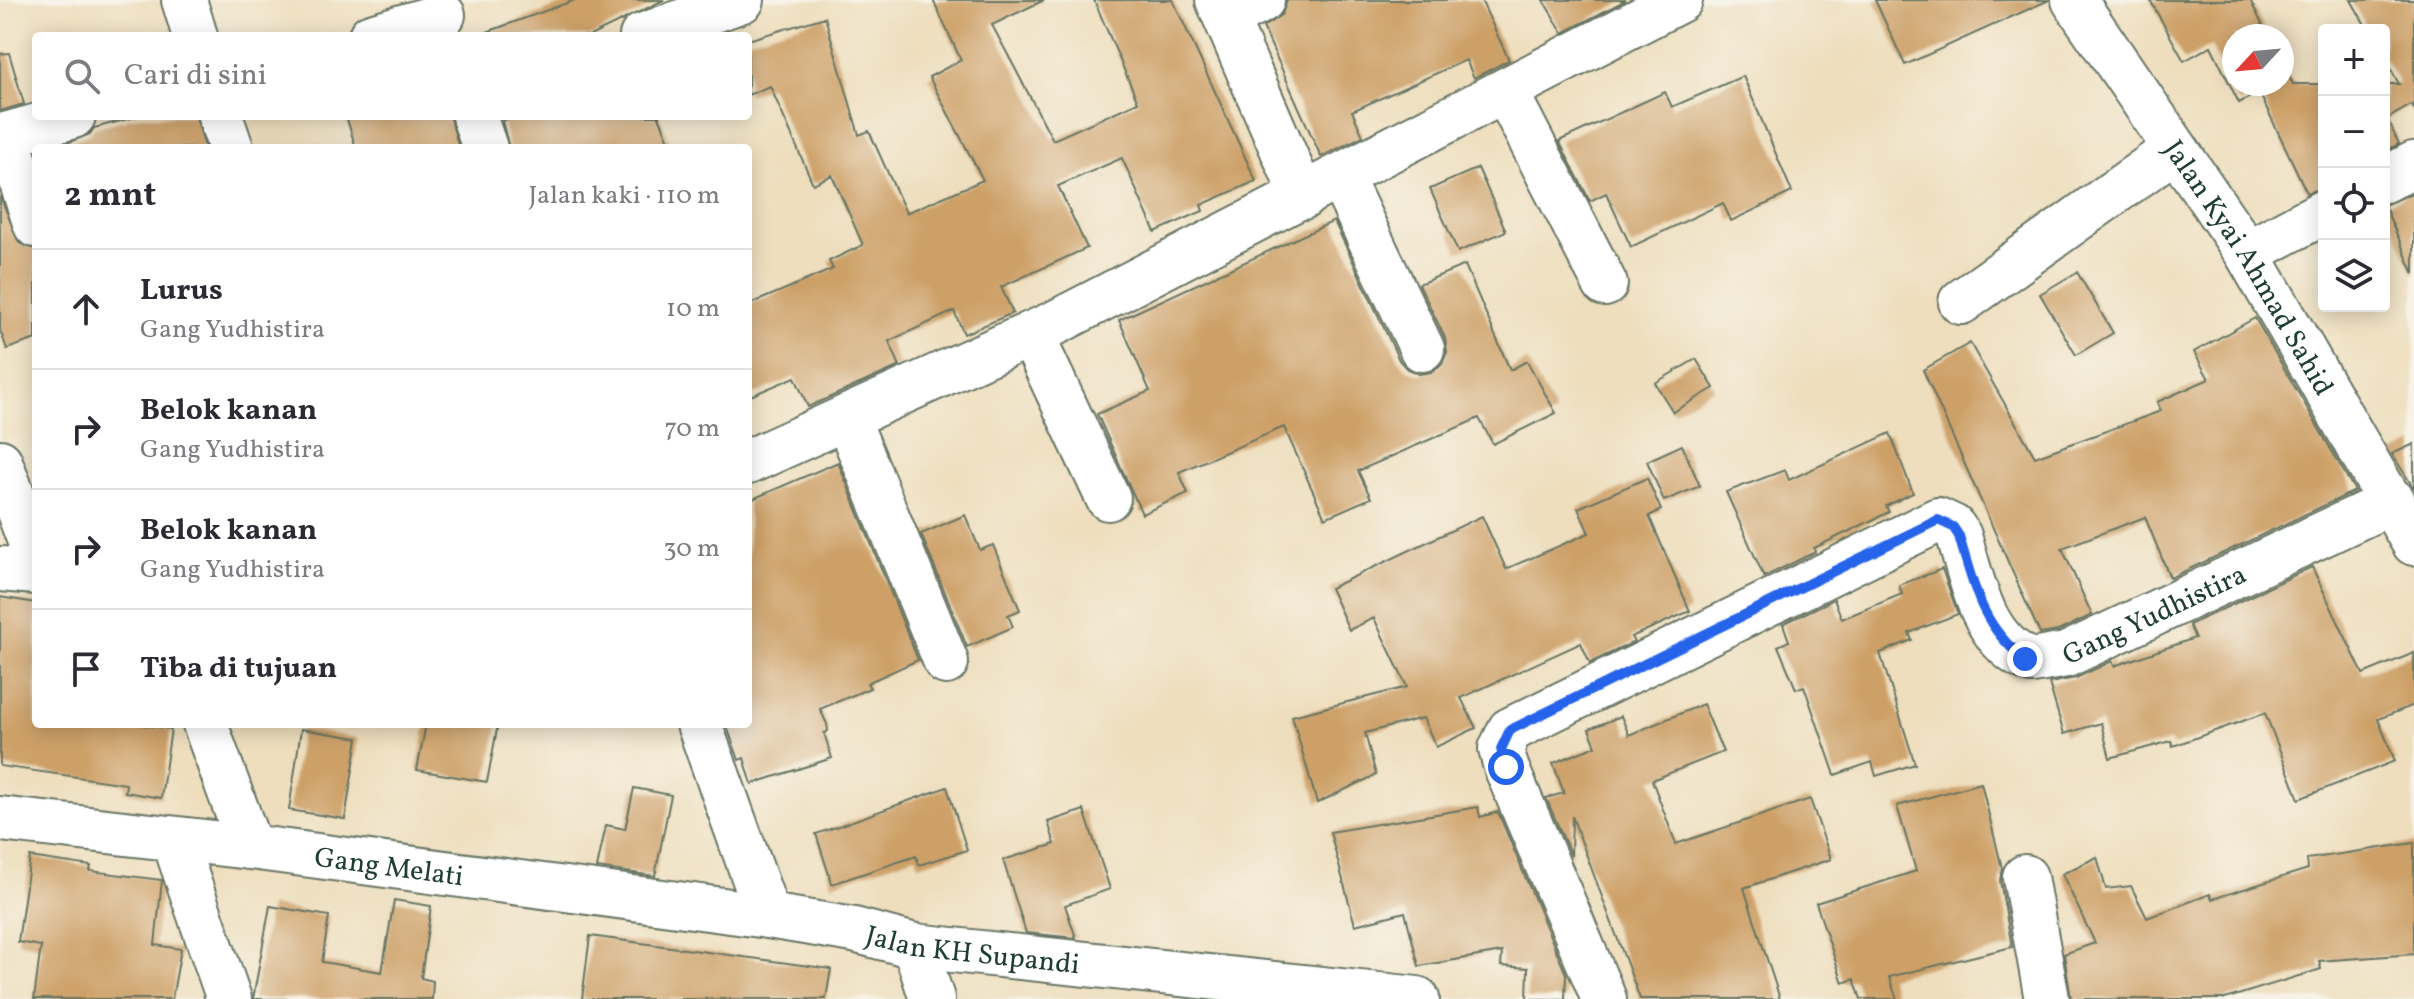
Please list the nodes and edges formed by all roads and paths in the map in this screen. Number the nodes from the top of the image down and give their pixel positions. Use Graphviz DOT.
graph roads {
  1 [pos="184,0"];
  2 [pos="742,0"];
  3 [pos="1680,0"];
  4 [pos="2081,2"];
  5 [pos="1235,6"];
  6 [pos="444,17"];
  7 [pos="194,32"];
  8 [pos="386,32"];
  9 [pos="653,32"];
  10 [pos="1506,92"];
  11 [pos="59,120"];
  12 [pos="221,120"];
  13 [pos="475,120"];
  14 [pos="3,136"];
  15 [pos="230,144"];
  16 [pos="484,144"];
  17 [pos="2175,149"];
  18 [pos="2414,164"];
  19 [pos="2390,177"];
  20 [pos="1322,188"];
  21 [pos="32,214"];
  22 [pos="2318,215"];
  23 [pos="2247,253"];
  24 [pos="1605,284"];
  25 [pos="1961,302"];
  26 [pos="1031,334"];
  27 [pos="1422,349"];
  28 [pos="847,418"];
  29 [pos="752,460"];
  30 [pos="0,462"];
  31 [pos="1108,498"];
  32 [pos="2393,501"];
  33 [pos="2414,543"];
  34 [pos="32,546"];
  35 [pos="0,569"];
  36 [pos="32,572"];
  37 [pos="946,662"];
  38 [pos="206,728"];
  39 [pos="700,728"];
  40 [pos="0,819"];
  41 [pos="174,840"];
  42 [pos="250,847"];
  43 [pos="2025,877"];
  44 [pos="768,916"];
  45 [pos="915,946"];
  46 [pos="229,999"];
  47 [pos="932,999"];
  48 [pos="1417,999"];
  49 [pos="1604,999"];
  50 [pos="2047,999"];
  1 -- 7 [label="street"];
  2 -- 9 [label="street"];
  3 -- 10 [label="street"];
  4 -- 17 [label="street, Jalan Kyai Ahmad Sahid"];
  5 -- 20 [label="street"];
  6 -- 8 [label="street"];
  10 -- 20 [label="street"];
  10 -- 24 [label="street"];
  11 -- 14 [label="street"];
  12 -- 15 [label="street"];
  13 -- 16 [label="street"];
  14 -- 21 [label="street"];
  17 -- 23 [label="street, Jalan Kyai Ahmad Sahid"];
  17 -- 25 [label="street"];
  18 -- 19 [label="street"];
  20 -- 26 [label="street"];
  20 -- 27 [label="street"];
  22 -- 23 [label="street"];
  23 -- 32 [label="street, Jalan Kyai Ahmad Sahid"];
  26 -- 28 [label="street"];
  26 -- 31 [label="street"];
  28 -- 29 [label="street"];
  28 -- 37 [label="street"];
  30 -- 34 [label="street"];
  32 -- 33 [label="street, Jalan Kyai Ahmad Sahid"];
  32 -- 49 [label="street, Gang Yudhistira"];
  35 -- 36 [label="street"];
  38 -- 42 [label="street"];
  39 -- 44 [label="street"];
  40 -- 41 [label="street, Gang Melati"];
  41 -- 42 [label="street, Gang Melati"];
  41 -- 46 [label="street"];
  42 -- 44 [label="street, Gang Melati"];
  43 -- 50 [label="street"];
  44 -- 45 [label="street, Jalan KH Supandi"];
  45 -- 47 [label="street"];
  45 -- 48 [label="street, Jalan KH Supandi"];
}
